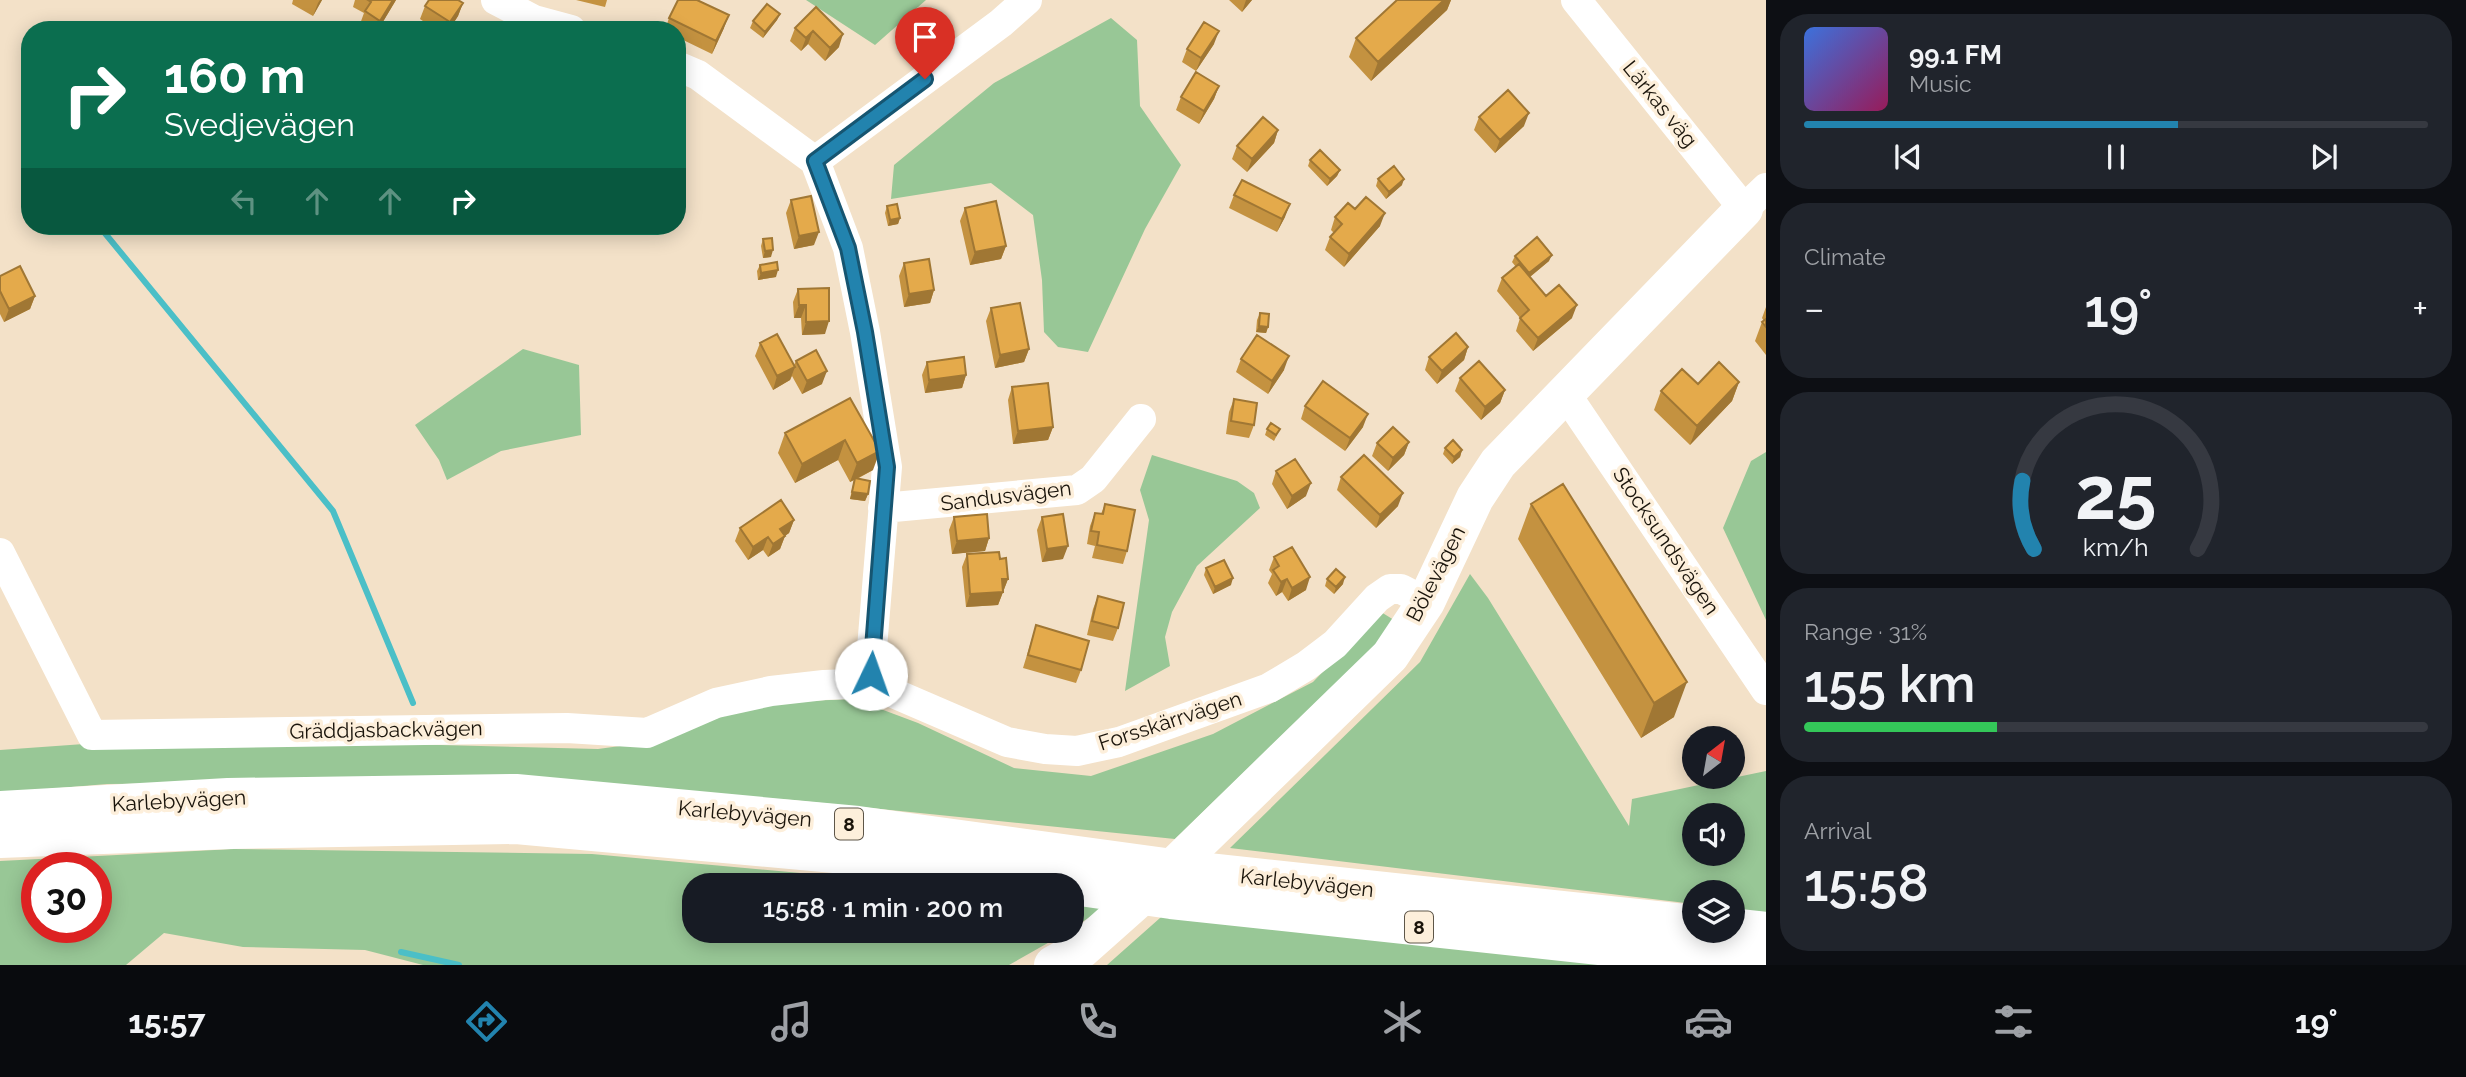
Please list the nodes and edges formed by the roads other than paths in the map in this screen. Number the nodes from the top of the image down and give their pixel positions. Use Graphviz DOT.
graph roads {
  1 [pos="496,0"];
  2 [pos="1027,0"];
  3 [pos="1576,0"];
  4 [pos="538,21"];
  5 [pos="686,70"];
  6 [pos="815,161"];
  7 [pos="1755,198"];
  8 [pos="1565,393"];
  9 [pos="1141,419"];
  10 [pos="883,508"];
  11 [pos="0,553"];
  12 [pos="1426,602"];
  13 [pos="875,683"];
  14 [pos="1766,690"];
  15 [pos="0,810"];
  16 [pos="0,839"];
  17 [pos="978,873"];
  18 [pos="1084,888"];
  19 [pos="1682,923"];
  20 [pos="1745,929"];
  21 [pos="1766,931"];
  22 [pos="1068,957"];
  23 [pos="1766,964"];
  1 -- 4 [label="street"];
  2 -- 6 [label="street"];
  3 -- 7 [label="street, Lärkas väg"];
  5 -- 6 [label="street"];
  6 -- 10 [label="street"];
  7 -- 8 [label="main road, Bölevägen"];
  8 -- 12 [label="main road, Bölevägen"];
  8 -- 14 [label="street, Stocksundsvägen"];
  9 -- 10 [label="street, Sandusvägen"];
  10 -- 13 [label="street"];
  11 -- 13 [label="street, Gräddjasbackvägen"];
  12 -- 13 [label="street, Forsskärrvägen"];
  12 -- 22 [label="main road, Bölevägen"];
  15 -- 19 [label="main road, Karlebyvägen / 8"];
  16 -- 17 [label="main road, Karlebyvägen / 8"];
  18 -- 23 [label="main road, Karlebyvägen / 8"];
  20 -- 21 [label="main road"];
}
